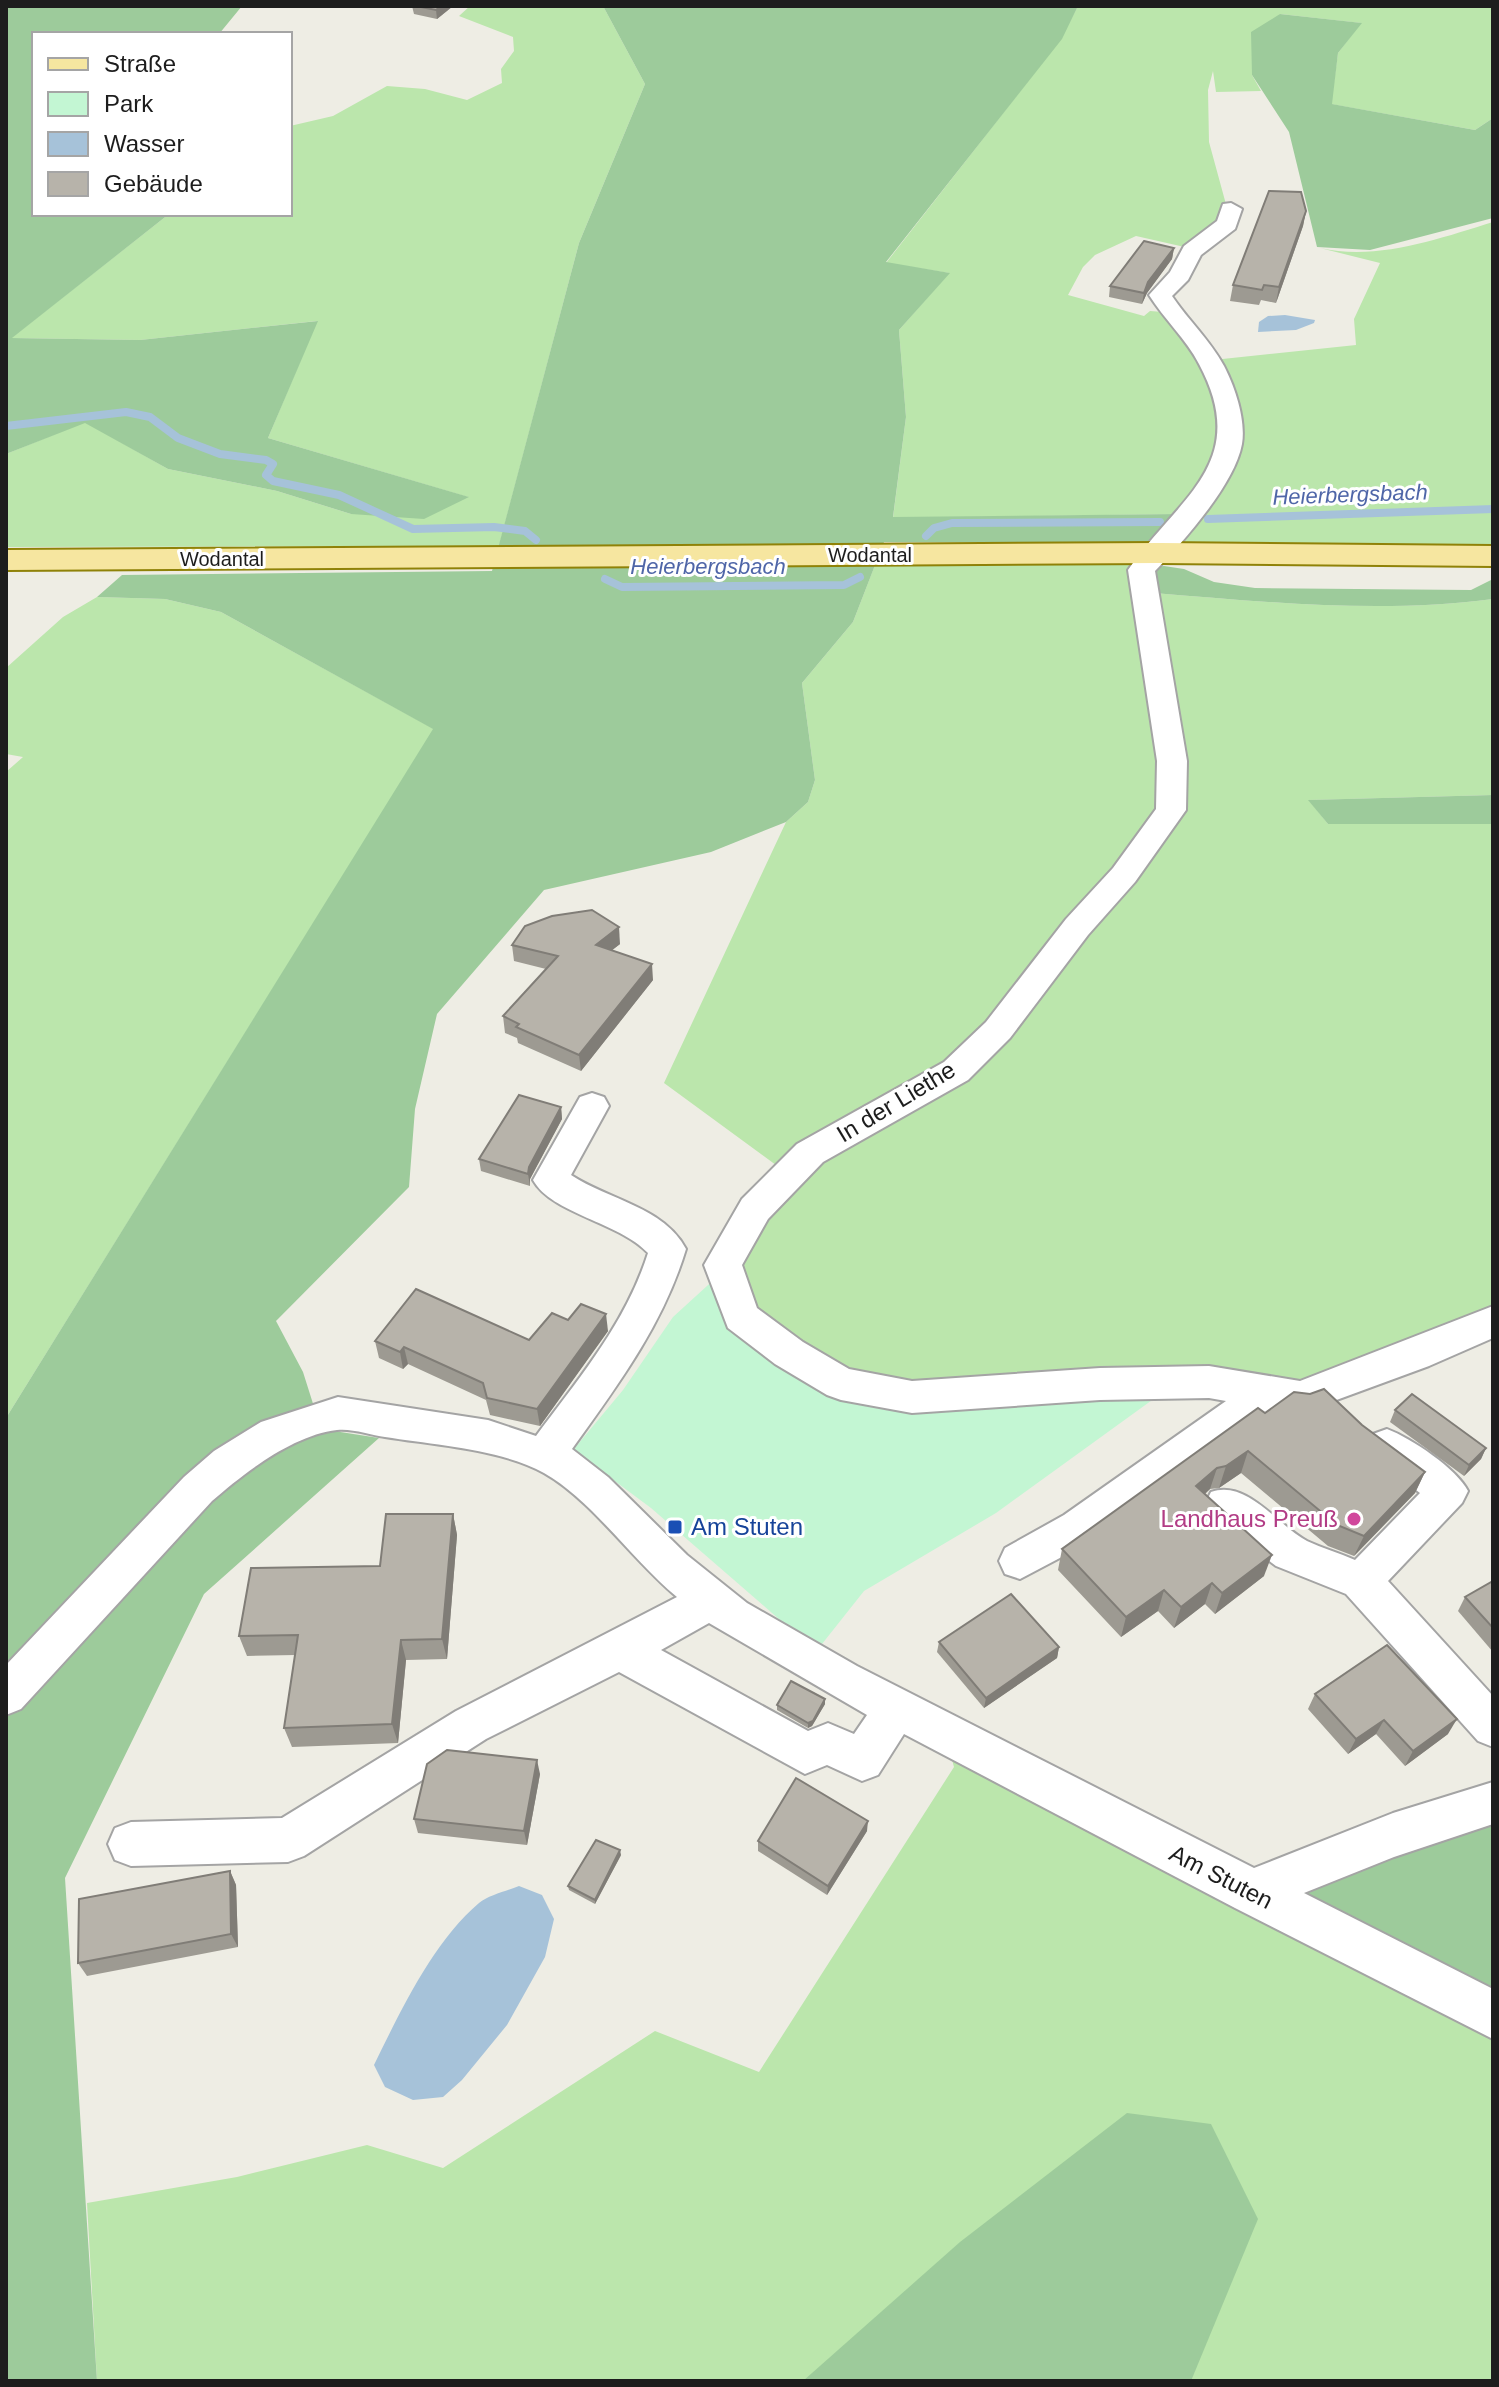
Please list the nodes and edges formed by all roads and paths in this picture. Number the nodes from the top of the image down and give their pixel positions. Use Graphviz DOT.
graph roads {
  1 [pos="1231,209"];
  2 [pos="1160,553"];
  3 [pos="1493,556"];
  4 [pos="6,560"];
  5 [pos="592,1106"];
  6 [pos="1493,1321"];
  7 [pos="1323,1389"];
  8 [pos="1268,1392"];
  9 [pos="544,1456"];
  10 [pos="1225,1504"];
  11 [pos="1020,1561"];
  12 [pos="1361,1581"];
  13 [pos="712,1599"];
  14 [pos="627,1646"];
  15 [pos="6,1695"];
  16 [pos="896,1708"];
  17 [pos="1493,1727"];
  18 [pos="1493,1803"];
  19 [pos="131,1844"];
  20 [pos="1251,1892"];
  21 [pos="1493,2015"];
  1 -- 2 [label="street, In der Liethe"];
  2 -- 3 [label="main road, Wodantal"];
  2 -- 4 [label="main road, Wodantal"];
  2 -- 8 [label="street, In der Liethe"];
  5 -- 9 [label="street"];
  6 -- 7 [label="street, In der Liethe"];
  7 -- 8 [label="street, In der Liethe"];
  7 -- 12 [label="street"];
  8 -- 11 [label="street"];
  9 -- 13 [label="street, Am Stuten"];
  9 -- 15 [label="street, Am Stuten"];
  10 -- 12 [label="street"];
  12 -- 17 [label="street"];
  13 -- 14 [label="street"];
  13 -- 16 [label="street, Am Stuten"];
  14 -- 16 [label="street"];
  14 -- 19 [label="street"];
  16 -- 20 [label="street, Am Stuten"];
  18 -- 20 [label="street"];
  20 -- 21 [label="street, Am Stuten"];
}
